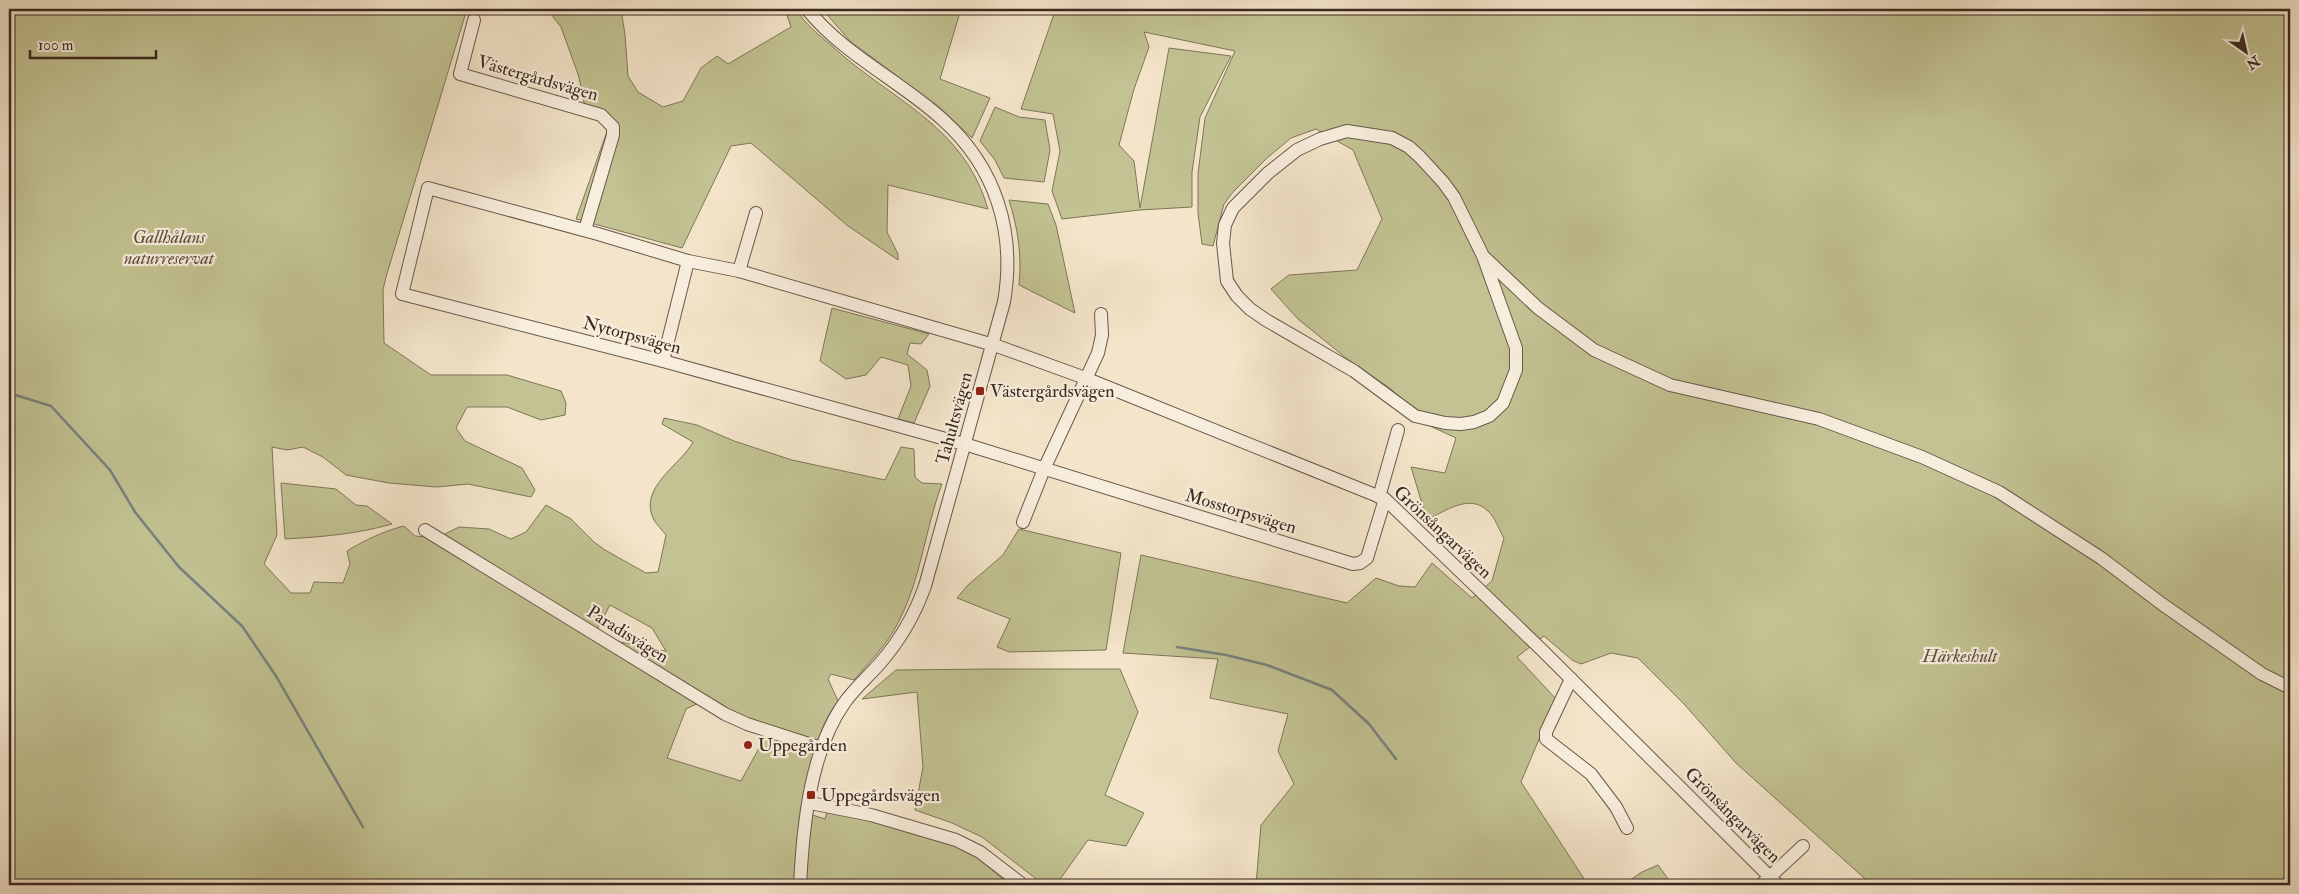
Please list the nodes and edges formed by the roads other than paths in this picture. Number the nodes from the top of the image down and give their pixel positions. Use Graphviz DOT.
graph roads {
  1 [pos="807,9"];
  2 [pos="474,20"];
  3 [pos="756,212"];
  4 [pos="585,230"];
  5 [pos="1483,256"];
  6 [pos="688,261"];
  7 [pos="738,271"];
  8 [pos="1101,314"];
  9 [pos="992,345"];
  10 [pos="664,361"];
  11 [pos="1085,378"];
  12 [pos="1398,430"];
  13 [pos="962,444"];
  14 [pos="1044,469"];
  15 [pos="1382,498"];
  16 [pos="1023,522"];
  17 [pos="425,530"];
  18 [pos="1570,679"];
  19 [pos="2290,688"];
  20 [pos="821,748"];
  21 [pos="810,802"];
  22 [pos="1627,828"];
  23 [pos="1804,846"];
  24 [pos="1770,882"];
  25 [pos="800,885"];
  26 [pos="1023,885"];
  1 -- 9 [label="street, Tahultsvägen"];
  2 -- 4 [label="street, Västergårdsvägen"];
  3 -- 7 [label="street"];
  4 -- 6 [label="street"];
  4 -- 10 [label="street, Nytorpsvägen"];
  5 -- 5 [label="street"];
  5 -- 19 [label="street"];
  6 -- 7 [label="street"];
  6 -- 10 [label="street"];
  7 -- 9 [label="street"];
  8 -- 11 [label="street"];
  9 -- 11 [label="street, Grönsångarvägen"];
  9 -- 13 [label="street, Tahultsvägen"];
  10 -- 13 [label="street, Nytorpsvägen"];
  11 -- 14 [label="street"];
  11 -- 15 [label="street, Grönsångarvägen"];
  12 -- 15 [label="street"];
  13 -- 14 [label="street, Mosstorpsvägen"];
  13 -- 20 [label="street, Tahultsvägen"];
  14 -- 15 [label="street, Mosstorpsvägen"];
  14 -- 16 [label="street"];
  15 -- 18 [label="street, Grönsångarvägen"];
  17 -- 20 [label="street, Paradisvägen"];
  18 -- 22 [label="street"];
  18 -- 24 [label="street, Grönsångarvägen"];
  20 -- 21 [label="street, Tahultsvägen"];
  21 -- 25 [label="street, Tahultsvägen"];
  21 -- 26 [label="street"];
  23 -- 24 [label="street"];
}
